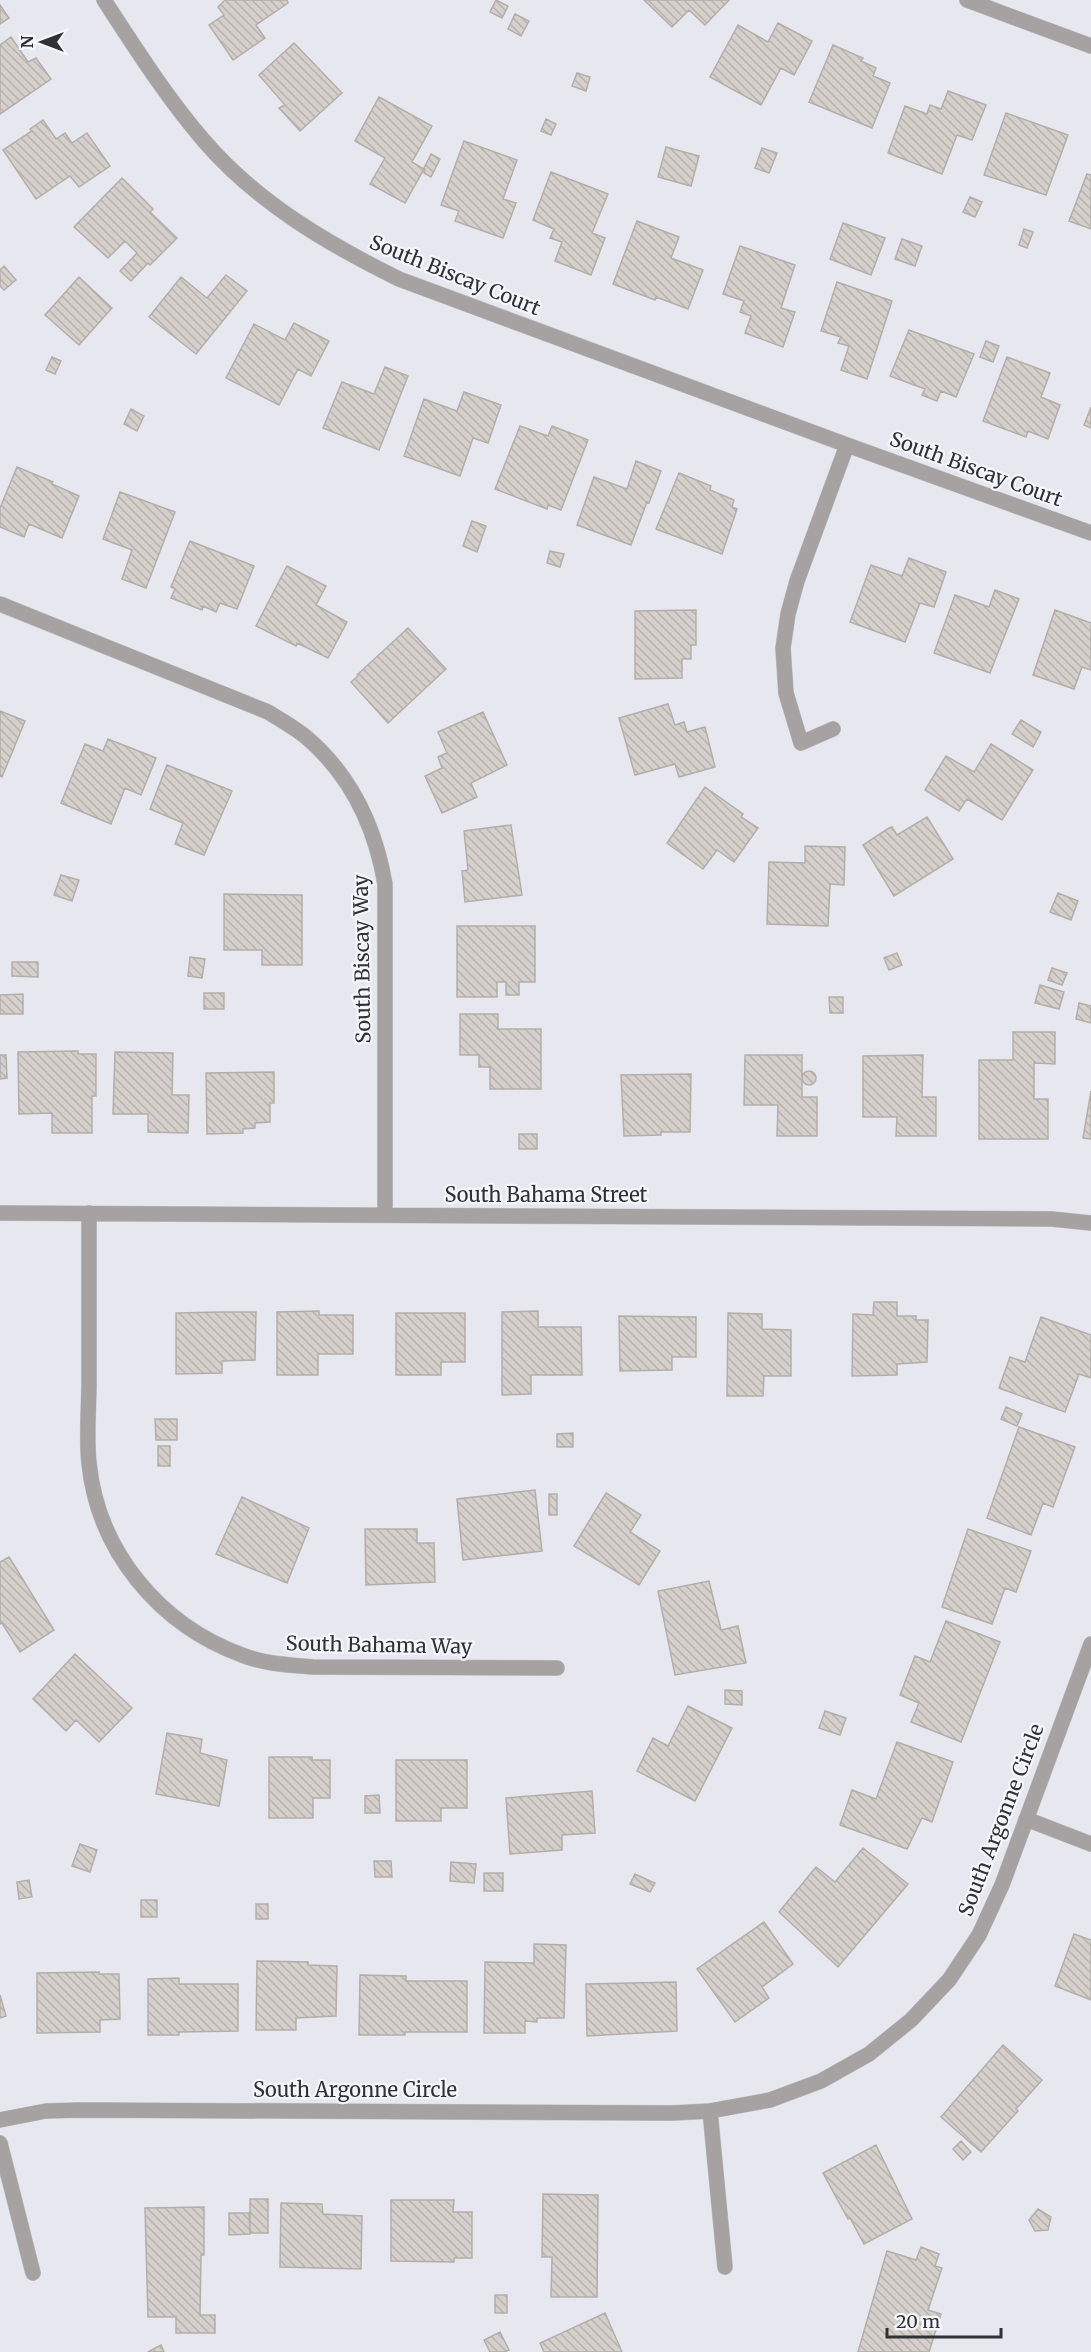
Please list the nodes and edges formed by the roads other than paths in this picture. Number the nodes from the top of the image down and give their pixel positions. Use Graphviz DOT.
graph roads {
  1 [pos="104,0"];
  2 [pos="967,0"];
  3 [pos="1091,46"];
  4 [pos="847,445"];
  5 [pos="1091,533"];
  6 [pos="0,604"];
  7 [pos="833,729"];
  8 [pos="0,1213"];
  9 [pos="89,1213"];
  10 [pos="385,1215"];
  11 [pos="1091,1223"];
  12 [pos="1091,1644"];
  13 [pos="557,1668"];
  14 [pos="1026,1819"];
  15 [pos="1091,1844"];
  16 [pos="710,2111"];
  17 [pos="0,2120"];
  18 [pos="0,2143"];
  19 [pos="725,2267"];
  20 [pos="33,2273"];
  1 -- 4 [label="street, South Biscay Court"];
  2 -- 3 [label="street"];
  4 -- 5 [label="street, South Biscay Court"];
  4 -- 7 [label="street"];
  6 -- 10 [label="street, South Biscay Way"];
  8 -- 9 [label="street, South Bahama Street"];
  9 -- 10 [label="street, South Bahama Street"];
  9 -- 13 [label="street, South Bahama Way"];
  10 -- 11 [label="street, South Bahama Street"];
  12 -- 14 [label="street, South Argonne Circle"];
  14 -- 15 [label="street"];
  14 -- 16 [label="street, South Argonne Circle"];
  16 -- 17 [label="street, South Argonne Circle"];
  16 -- 19 [label="street"];
  18 -- 20 [label="street"];
}
